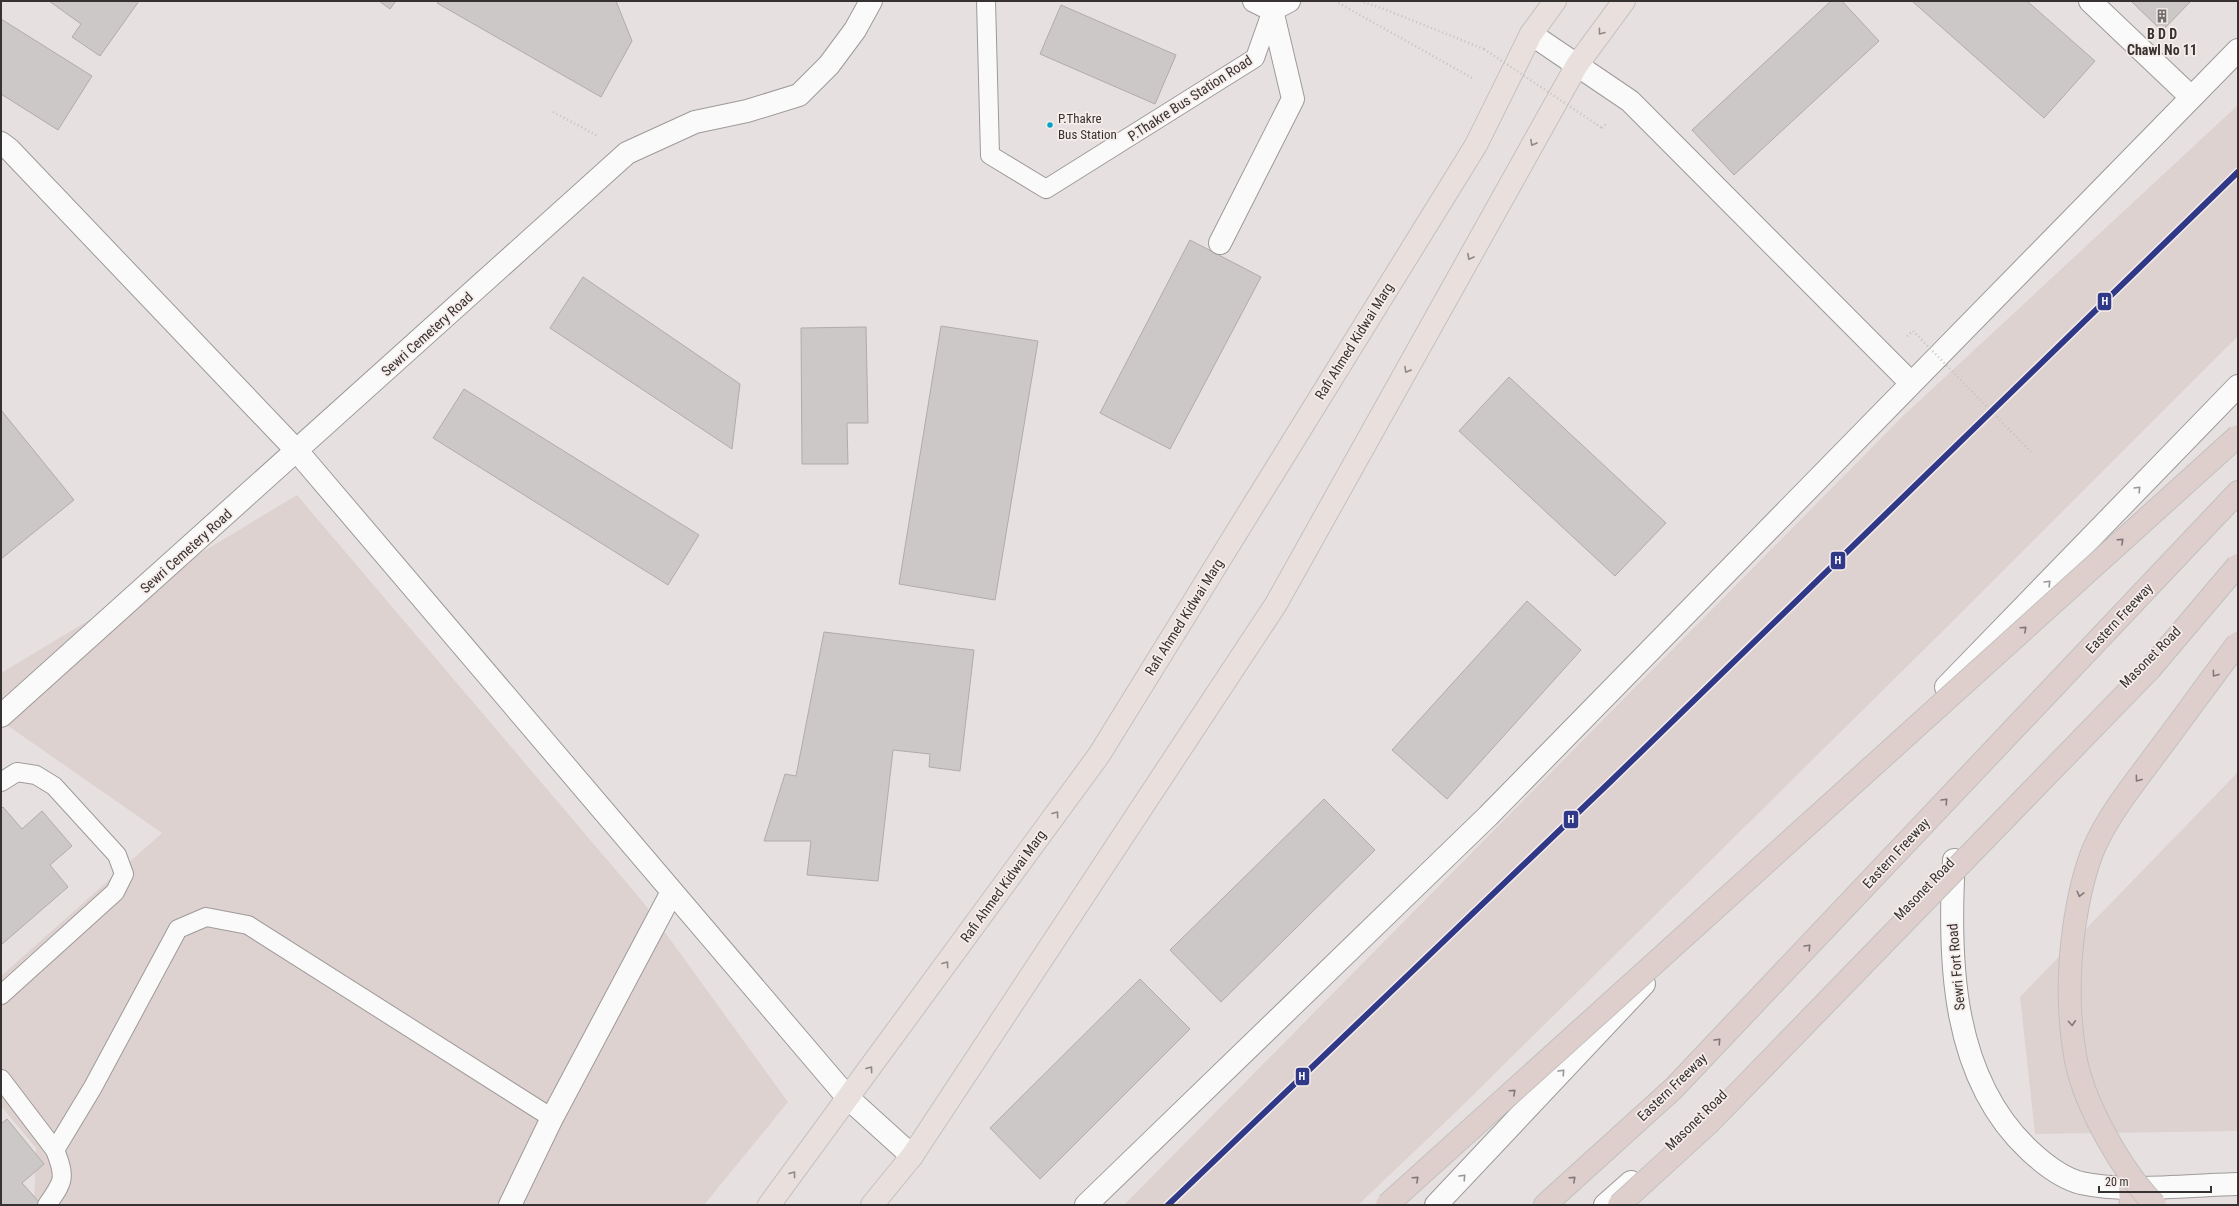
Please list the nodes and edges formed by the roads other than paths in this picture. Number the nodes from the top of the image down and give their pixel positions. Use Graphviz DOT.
graph roads {
  1 [pos="871,1"];
  2 [pos="986,1"];
  3 [pos="1555,1"];
  4 [pos="1624,1"];
  5 [pos="2090,1"];
  6 [pos="1272,4"];
  7 [pos="1531,34"];
  8 [pos="2238,50"];
  9 [pos="1577,65"];
  10 [pos="2191,97"];
  11 [pos="1,143"];
  12 [pos="1220,243"];
  13 [pos="1911,383"];
  14 [pos="2238,386"];
  15 [pos="2238,436"];
  16 [pos="297,451"];
  17 [pos="2238,492"];
  18 [pos="2238,565"];
  19 [pos="2238,569"];
  20 [pos="2238,643"];
  21 [pos="1,716"];
  22 [pos="1,782"];
  23 [pos="1954,858"];
  24 [pos="672,892"];
  25 [pos="1,995"];
  26 [pos="1,1079"];
  27 [pos="848,1098"];
  28 [pos="552,1118"];
  29 [pos="55,1150"];
  30 [pos="912,1156"];
  31 [pos="2238,1184"];
  32 [pos="2130,1196"];
  33 [pos="47,1205"];
  34 [pos="510,1205"];
  35 [pos="769,1205"];
  36 [pos="872,1205"];
  37 [pos="1086,1205"];
  38 [pos="1387,1205"];
  39 [pos="1436,1205"];
  40 [pos="1544,1205"];
  41 [pos="1605,1205"];
  42 [pos="1619,1205"];
  43 [pos="2155,1205"];
  1 -- 16 [label="street, Sewri Cemetery Road"];
  2 -- 6 [label="lane, P.Thakre Bus Station Road"];
  3 -- 7 [label="main road, Rafi Ahmed Kidwai Marg"];
  4 -- 9 [label="main road, one-way"];
  5 -- 10 [label="street"];
  6 -- 12 [label="street"];
  7 -- 9 [label="street"];
  27 -- 7 [label="main road, Rafi Ahmed Kidwai Marg, one-way"];
  8 -- 10 [label="street"];
  9 -- 13 [label="street"];
  9 -- 30 [label="main road, one-way"];
  10 -- 13 [label="street"];
  11 -- 16 [label="street"];
  13 -- 37 [label="street"];
  39 -- 14 [label="street, one-way"];
  38 -- 15 [label="highway, one-way, bridge"];
  16 -- 21 [label="street, Sewri Cemetery Road"];
  16 -- 24 [label="street"];
  40 -- 17 [label="highway, Eastern Freeway, one-way"];
  18 -- 42 [label="highway, bridge"];
  19 -- 23 [label="street, Masonet Road"];
  20 -- 43 [label="highway, one-way, bridge"];
  22 -- 25 [label="lane"];
  23 -- 32 [label="street, Sewri Fort Road"];
  23 -- 41 [label="street, Masonet Road"];
  24 -- 27 [label="street"];
  24 -- 28 [label="street"];
  26 -- 29 [label="lane"];
  27 -- 30 [label="street"];
  35 -- 27 [label="main road, Rafi Ahmed Kidwai Marg, one-way"];
  28 -- 29 [label="lane"];
  28 -- 34 [label="street"];
  29 -- 33 [label="lane"];
  30 -- 36 [label="main road"];
  31 -- 32 [label="street, Sewri Fort Road"];
}
